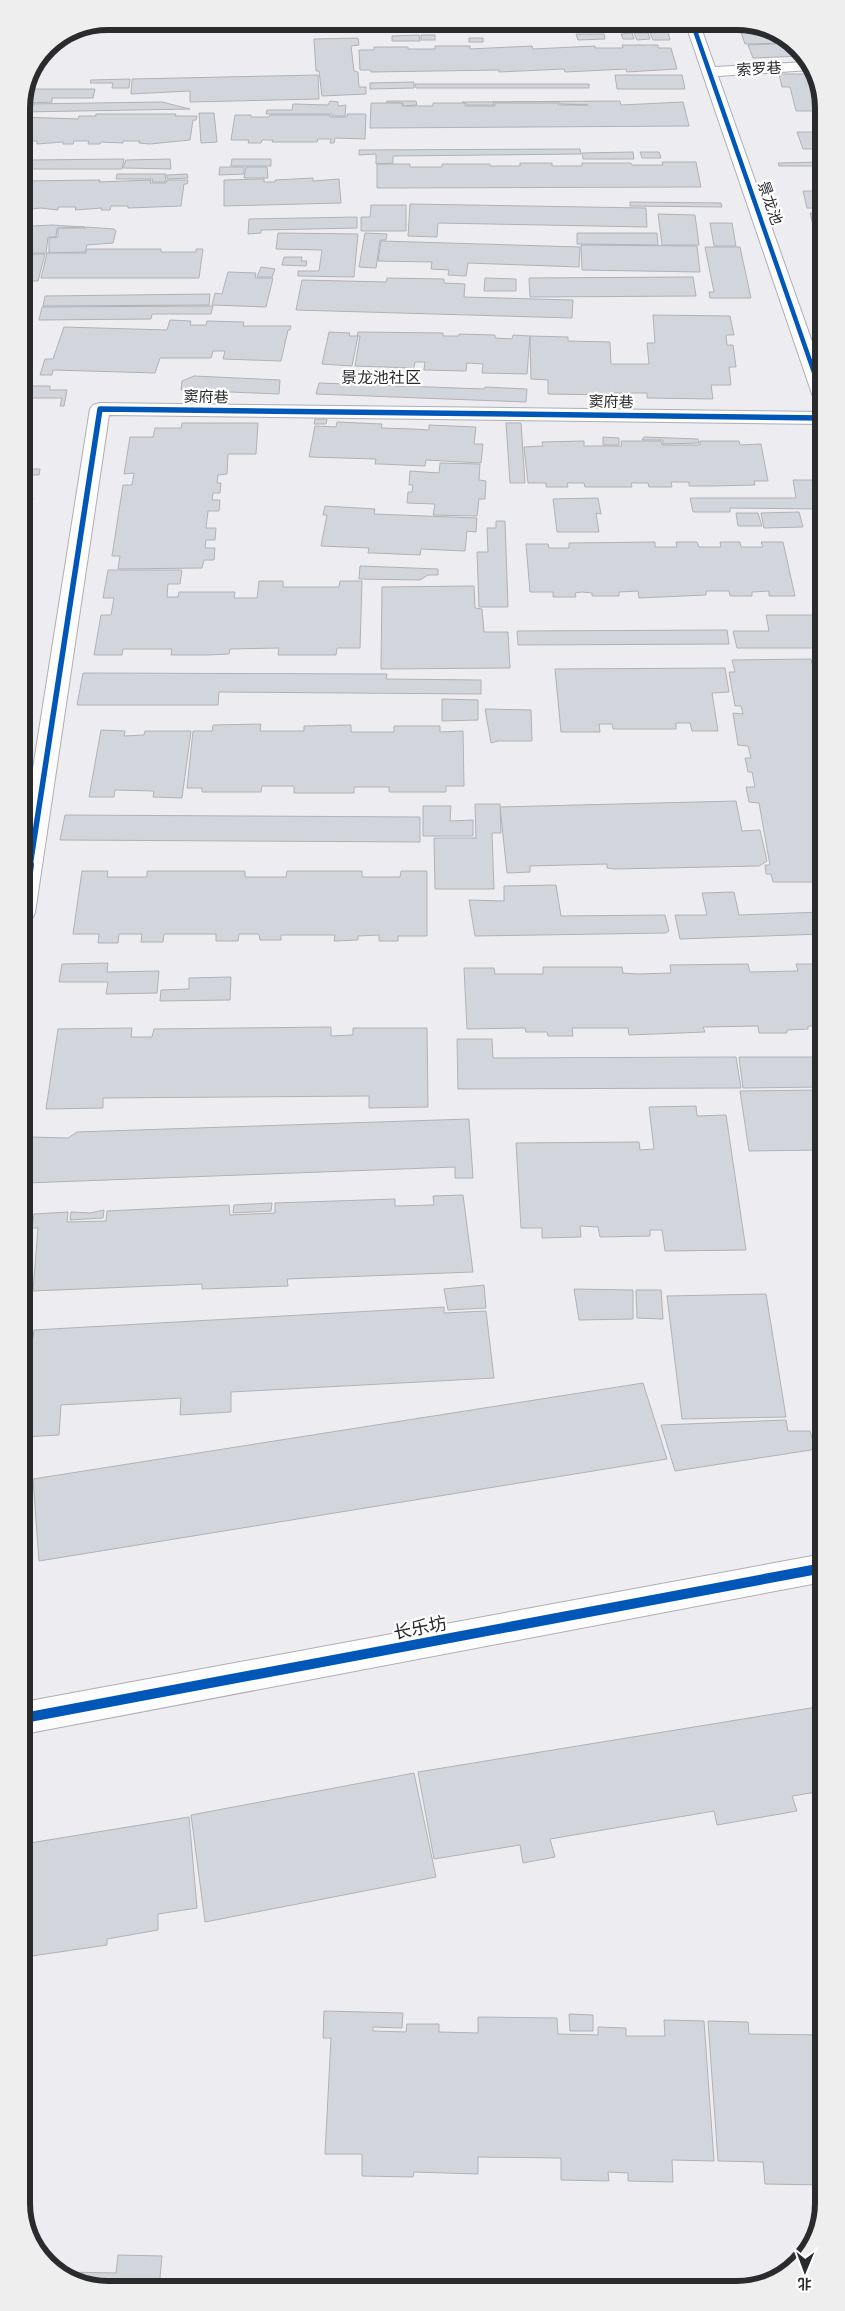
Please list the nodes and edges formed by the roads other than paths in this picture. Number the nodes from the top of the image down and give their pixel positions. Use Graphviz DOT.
graph roads {
  1 [pos="695,30"];
  2 [pos="803,66"];
  3 [pos="710,72"];
  4 [pos="815,377"];
  5 [pos="815,418"];
  6 [pos="30,861"];
  7 [pos="815,1570"];
  8 [pos="30,1717"];
  1 -- 3 [label="street, 景龙池"];
  2 -- 3 [label="street, 索罗巷"];
  3 -- 4 [label="street, 景龙池"];
  5 -- 6 [label="street, 窦府巷"];
  7 -- 8 [label="street, 长乐坊"];
}
